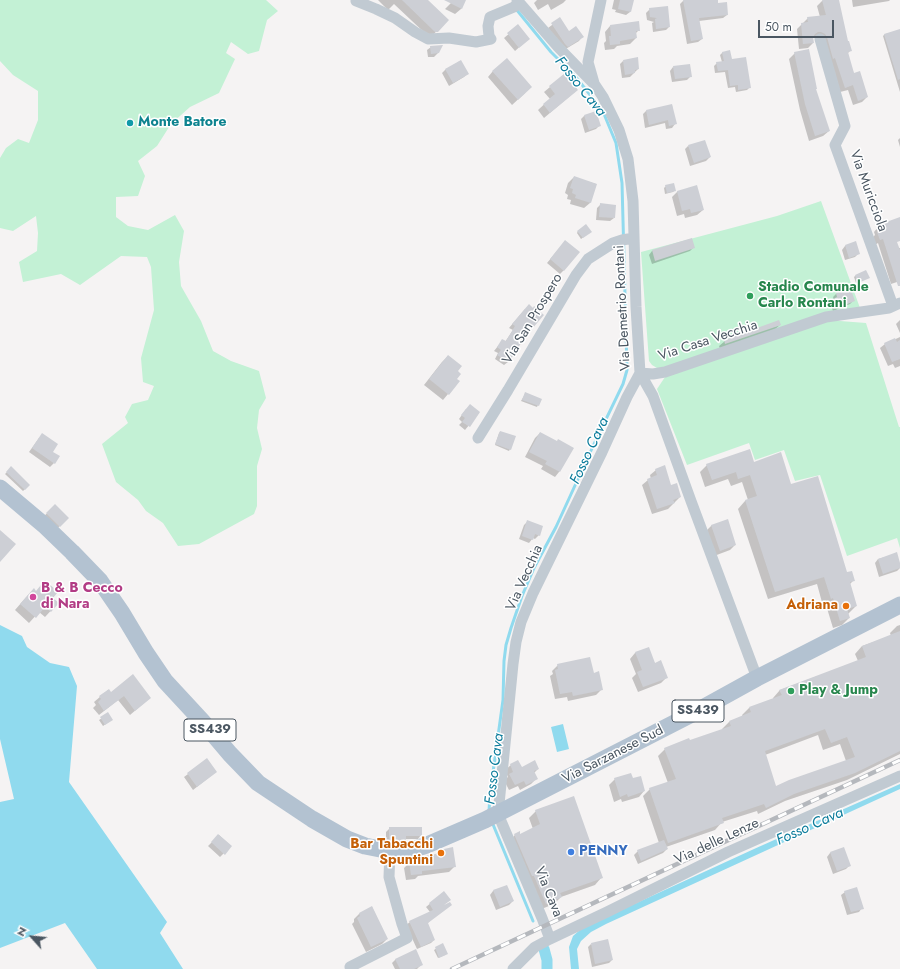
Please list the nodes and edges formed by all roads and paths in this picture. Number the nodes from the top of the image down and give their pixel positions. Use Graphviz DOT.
graph roads {
  1 [pos="601,0"];
  2 [pos="356,1"];
  3 [pos="515,4"];
  4 [pos="820,39"];
  5 [pos="595,85"];
  6 [pos="628,239"];
  7 [pos="896,305"];
  8 [pos="640,373"];
  9 [pos="478,438"];
  10 [pos="0,488"];
  11 [pos="900,605"];
  12 [pos="758,678"];
  13 [pos="900,776"];
  14 [pos="493,816"];
  15 [pos="390,851"];
  16 [pos="550,939"];
  17 [pos="350,967"];
  18 [pos="513,969"];
  1 -- 5 [label="street"];
  2 -- 3 [label="street"];
  3 -- 5 [label="street, Via Demetrio Rontani"];
  4 -- 7 [label="street, Via Muricciola"];
  5 -- 6 [label="street, Via Demetrio Rontani"];
  6 -- 8 [label="street, Via Demetrio Rontani"];
  6 -- 9 [label="street, Via San Prospero"];
  7 -- 8 [label="street, Via Casa Vecchia"];
  8 -- 12 [label="street, Via Demetrio Rontani"];
  8 -- 14 [label="street, Via Vecchia"];
  10 -- 15 [label="main road, SS439"];
  11 -- 12 [label="main road, Via Sarzanese Sud / SS439"];
  12 -- 14 [label="main road, Via Sarzanese Sud / SS439"];
  13 -- 16 [label="street, Via delle Lenze"];
  14 -- 15 [label="main road, SS439"];
  14 -- 16 [label="street, Via Cava"];
  15 -- 17 [label="street"];
  16 -- 18 [label="street, Via Cava"];
}
